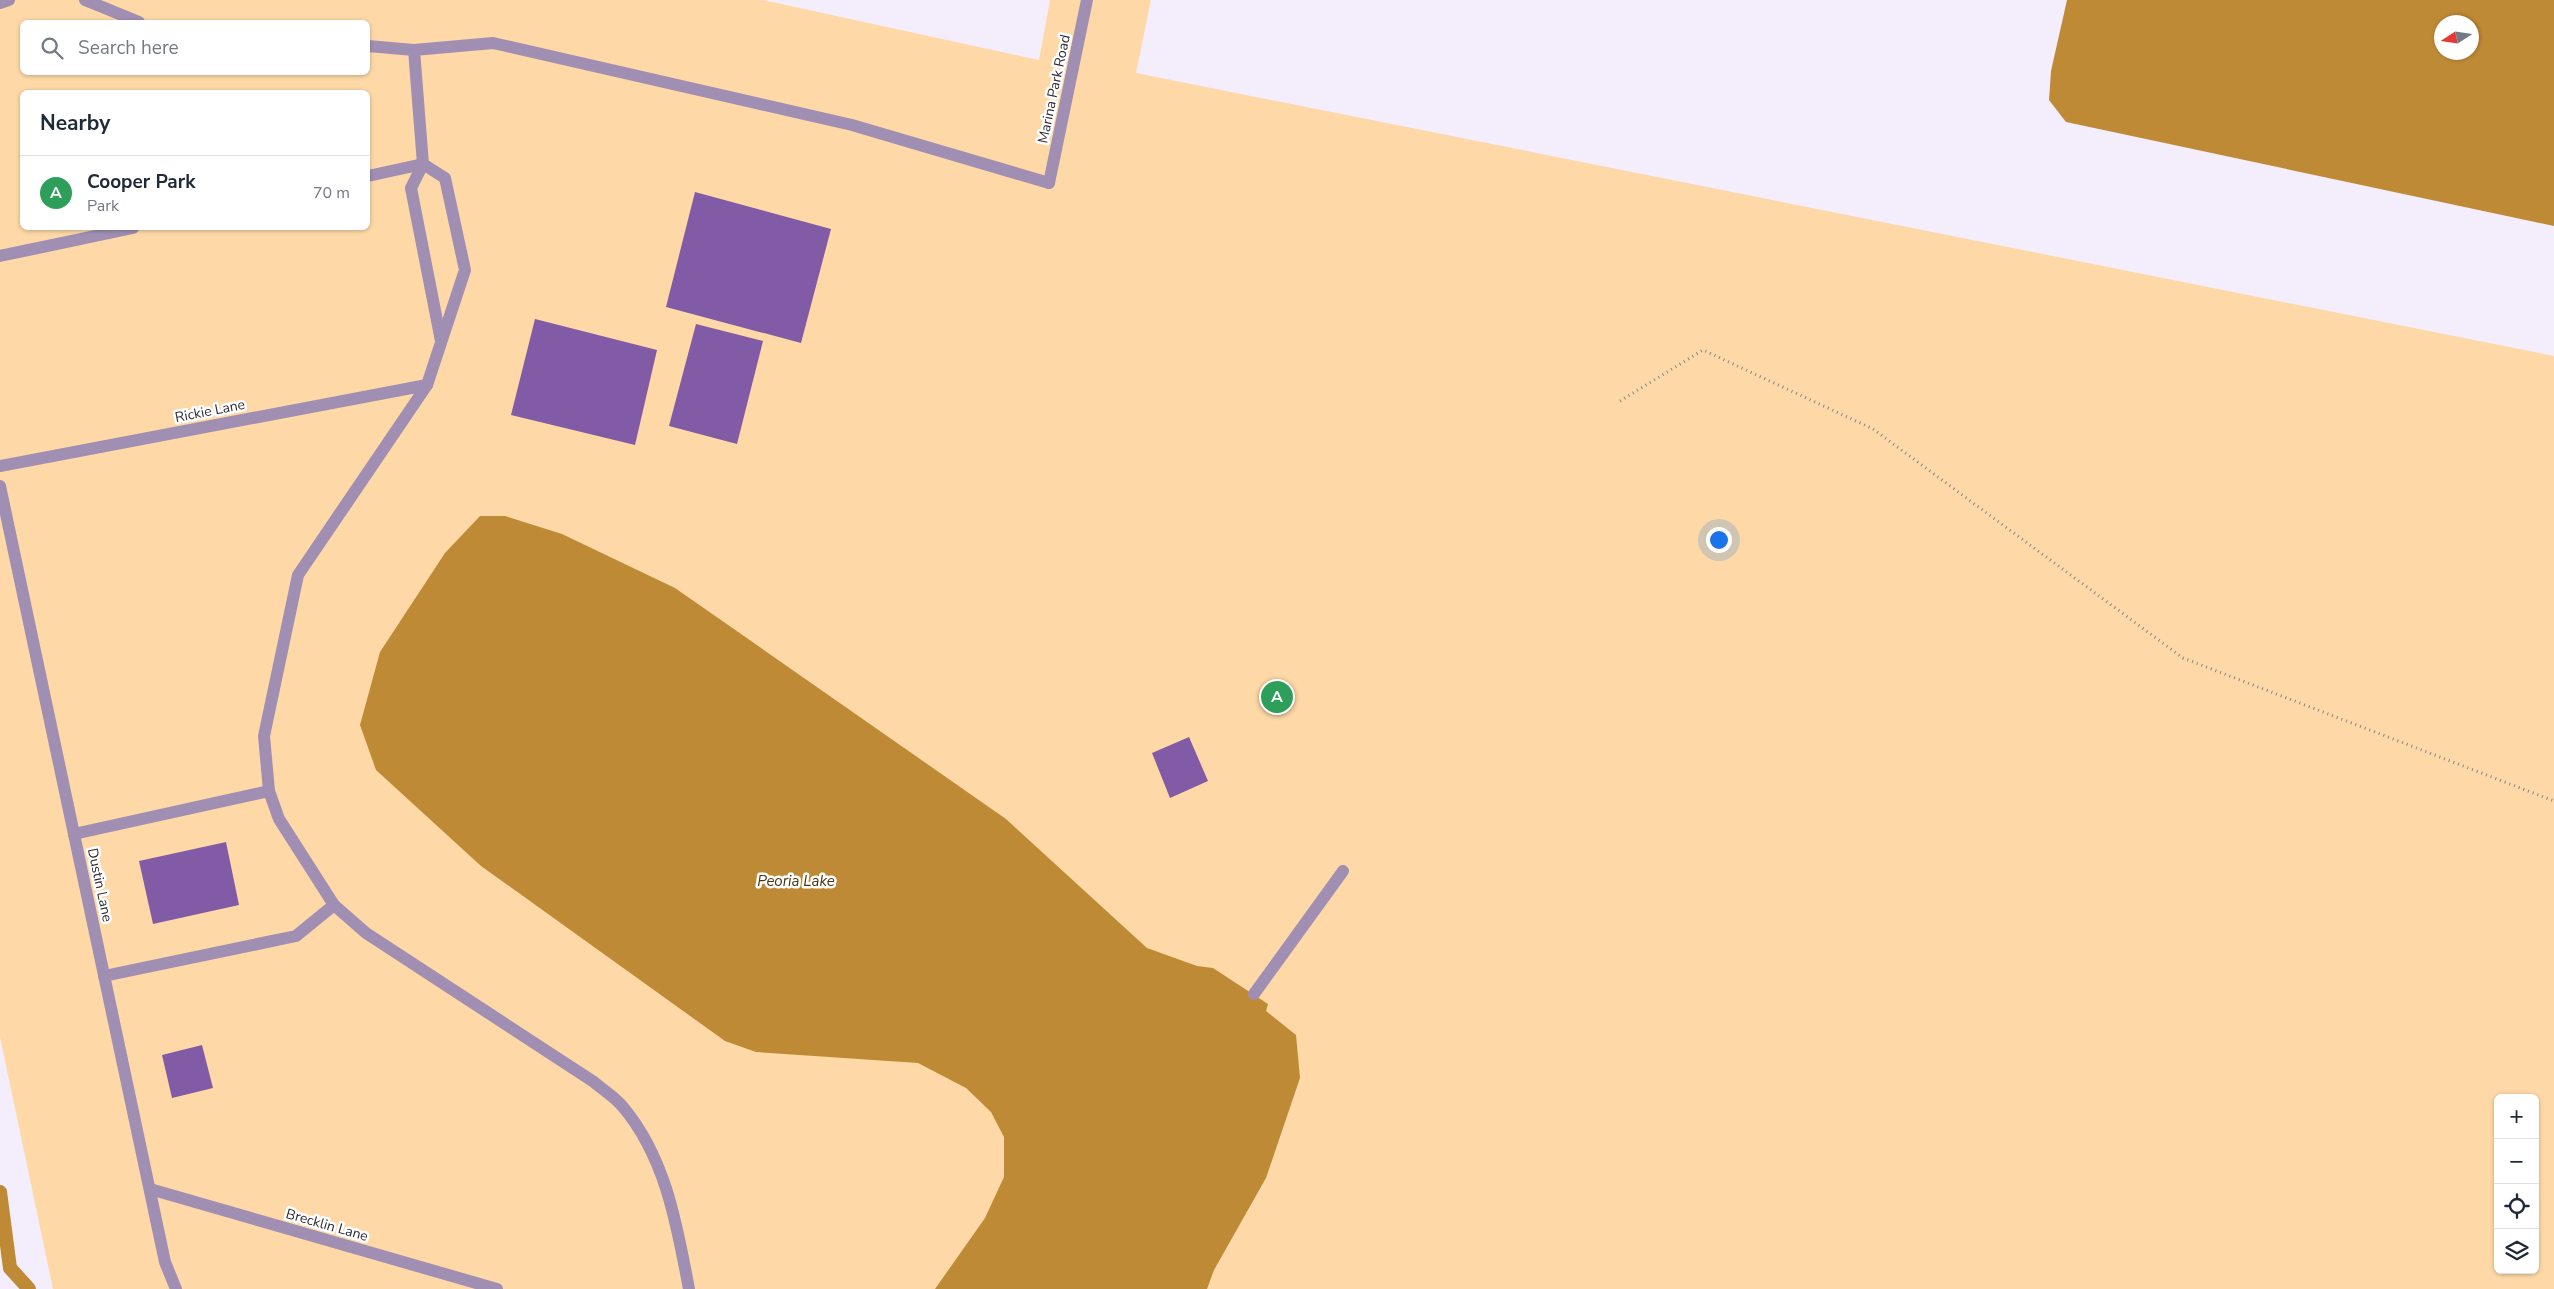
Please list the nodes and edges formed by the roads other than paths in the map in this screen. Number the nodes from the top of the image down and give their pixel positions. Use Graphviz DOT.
graph roads {
  1 [pos="9,0"];
  2 [pos="85,0"];
  3 [pos="1087,0"];
  4 [pos="0,3"];
  5 [pos="134,20"];
  6 [pos="370,46"];
  7 [pos="414,50"];
  8 [pos="423,164"];
  9 [pos="370,176"];
  10 [pos="124,230"];
  11 [pos="0,256"];
  12 [pos="441,341"];
  13 [pos="427,385"];
  14 [pos="0,466"];
  15 [pos="0,486"];
  16 [pos="268,791"];
  17 [pos="74,834"];
  18 [pos="1343,871"];
  19 [pos="334,905"];
  20 [pos="104,976"];
  21 [pos="1254,994"];
  22 [pos="150,1189"];
  23 [pos="176,1289"];
  24 [pos="497,1289"];
  25 [pos="689,1289"];
  1 -- 4 [label="street"];
  2 -- 5 [label="street"];
  3 -- 7 [label="street, Marina Park Road"];
  6 -- 7 [label="street"];
  7 -- 8 [label="street"];
  8 -- 9 [label="street"];
  8 -- 12 [label="street"];
  8 -- 12 [label="street"];
  10 -- 11 [label="street"];
  12 -- 13 [label="street"];
  13 -- 14 [label="street, Rickie Lane"];
  13 -- 16 [label="street"];
  15 -- 17 [label="street, Dustin Lane"];
  16 -- 17 [label="street"];
  16 -- 19 [label="street"];
  17 -- 20 [label="street, Dustin Lane"];
  18 -- 21 [label="street"];
  19 -- 20 [label="street"];
  19 -- 25 [label="street"];
  20 -- 22 [label="street, Dustin Lane"];
  22 -- 23 [label="street, Dustin Lane"];
  22 -- 24 [label="street, Brecklin Lane"];
}
